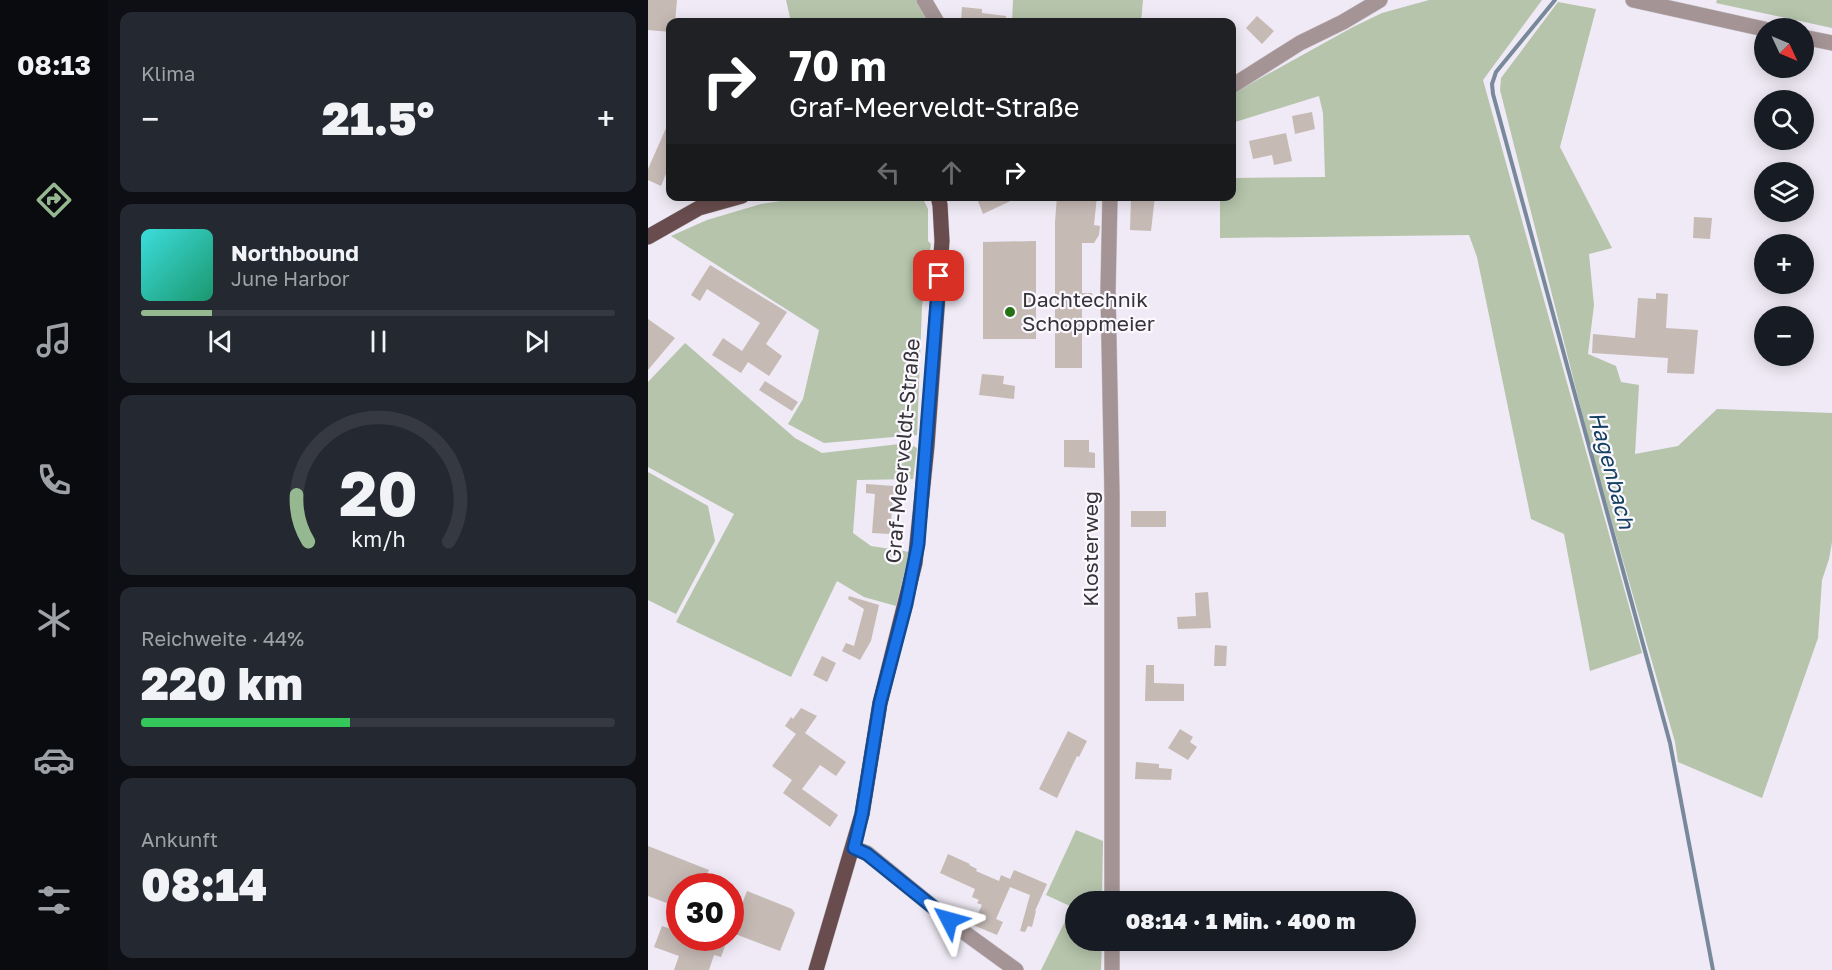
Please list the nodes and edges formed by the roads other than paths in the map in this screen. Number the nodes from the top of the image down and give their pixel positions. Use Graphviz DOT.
graph roads {
  1 [pos="924,0"];
  2 [pos="1633,0"];
  3 [pos="1376,1"];
  4 [pos="935,18"];
  5 [pos="1754,26"];
  6 [pos="1814,39"];
  7 [pos="1832,43"];
  8 [pos="1236,84"];
  9 [pos="724,201"];
  10 [pos="939,201"];
  11 [pos="1110,201"];
  12 [pos="648,237"];
  13 [pos="854,848"];
  14 [pos="1112,891"];
  15 [pos="1112,951"];
  16 [pos="816,970"];
  17 [pos="1016,970"];
  18 [pos="1112,970"];
  1 -- 4 [label="street"];
  2 -- 5 [label="street"];
  3 -- 8 [label="street"];
  6 -- 7 [label="street"];
  9 -- 12 [label="main road"];
  10 -- 13 [label="main road, Graf-Meerveldt-Straße"];
  11 -- 14 [label="street, Klosterweg"];
  13 -- 16 [label="main road, Graf-Meerveldt-Straße"];
  13 -- 17 [label="street"];
  15 -- 18 [label="street"];
}
